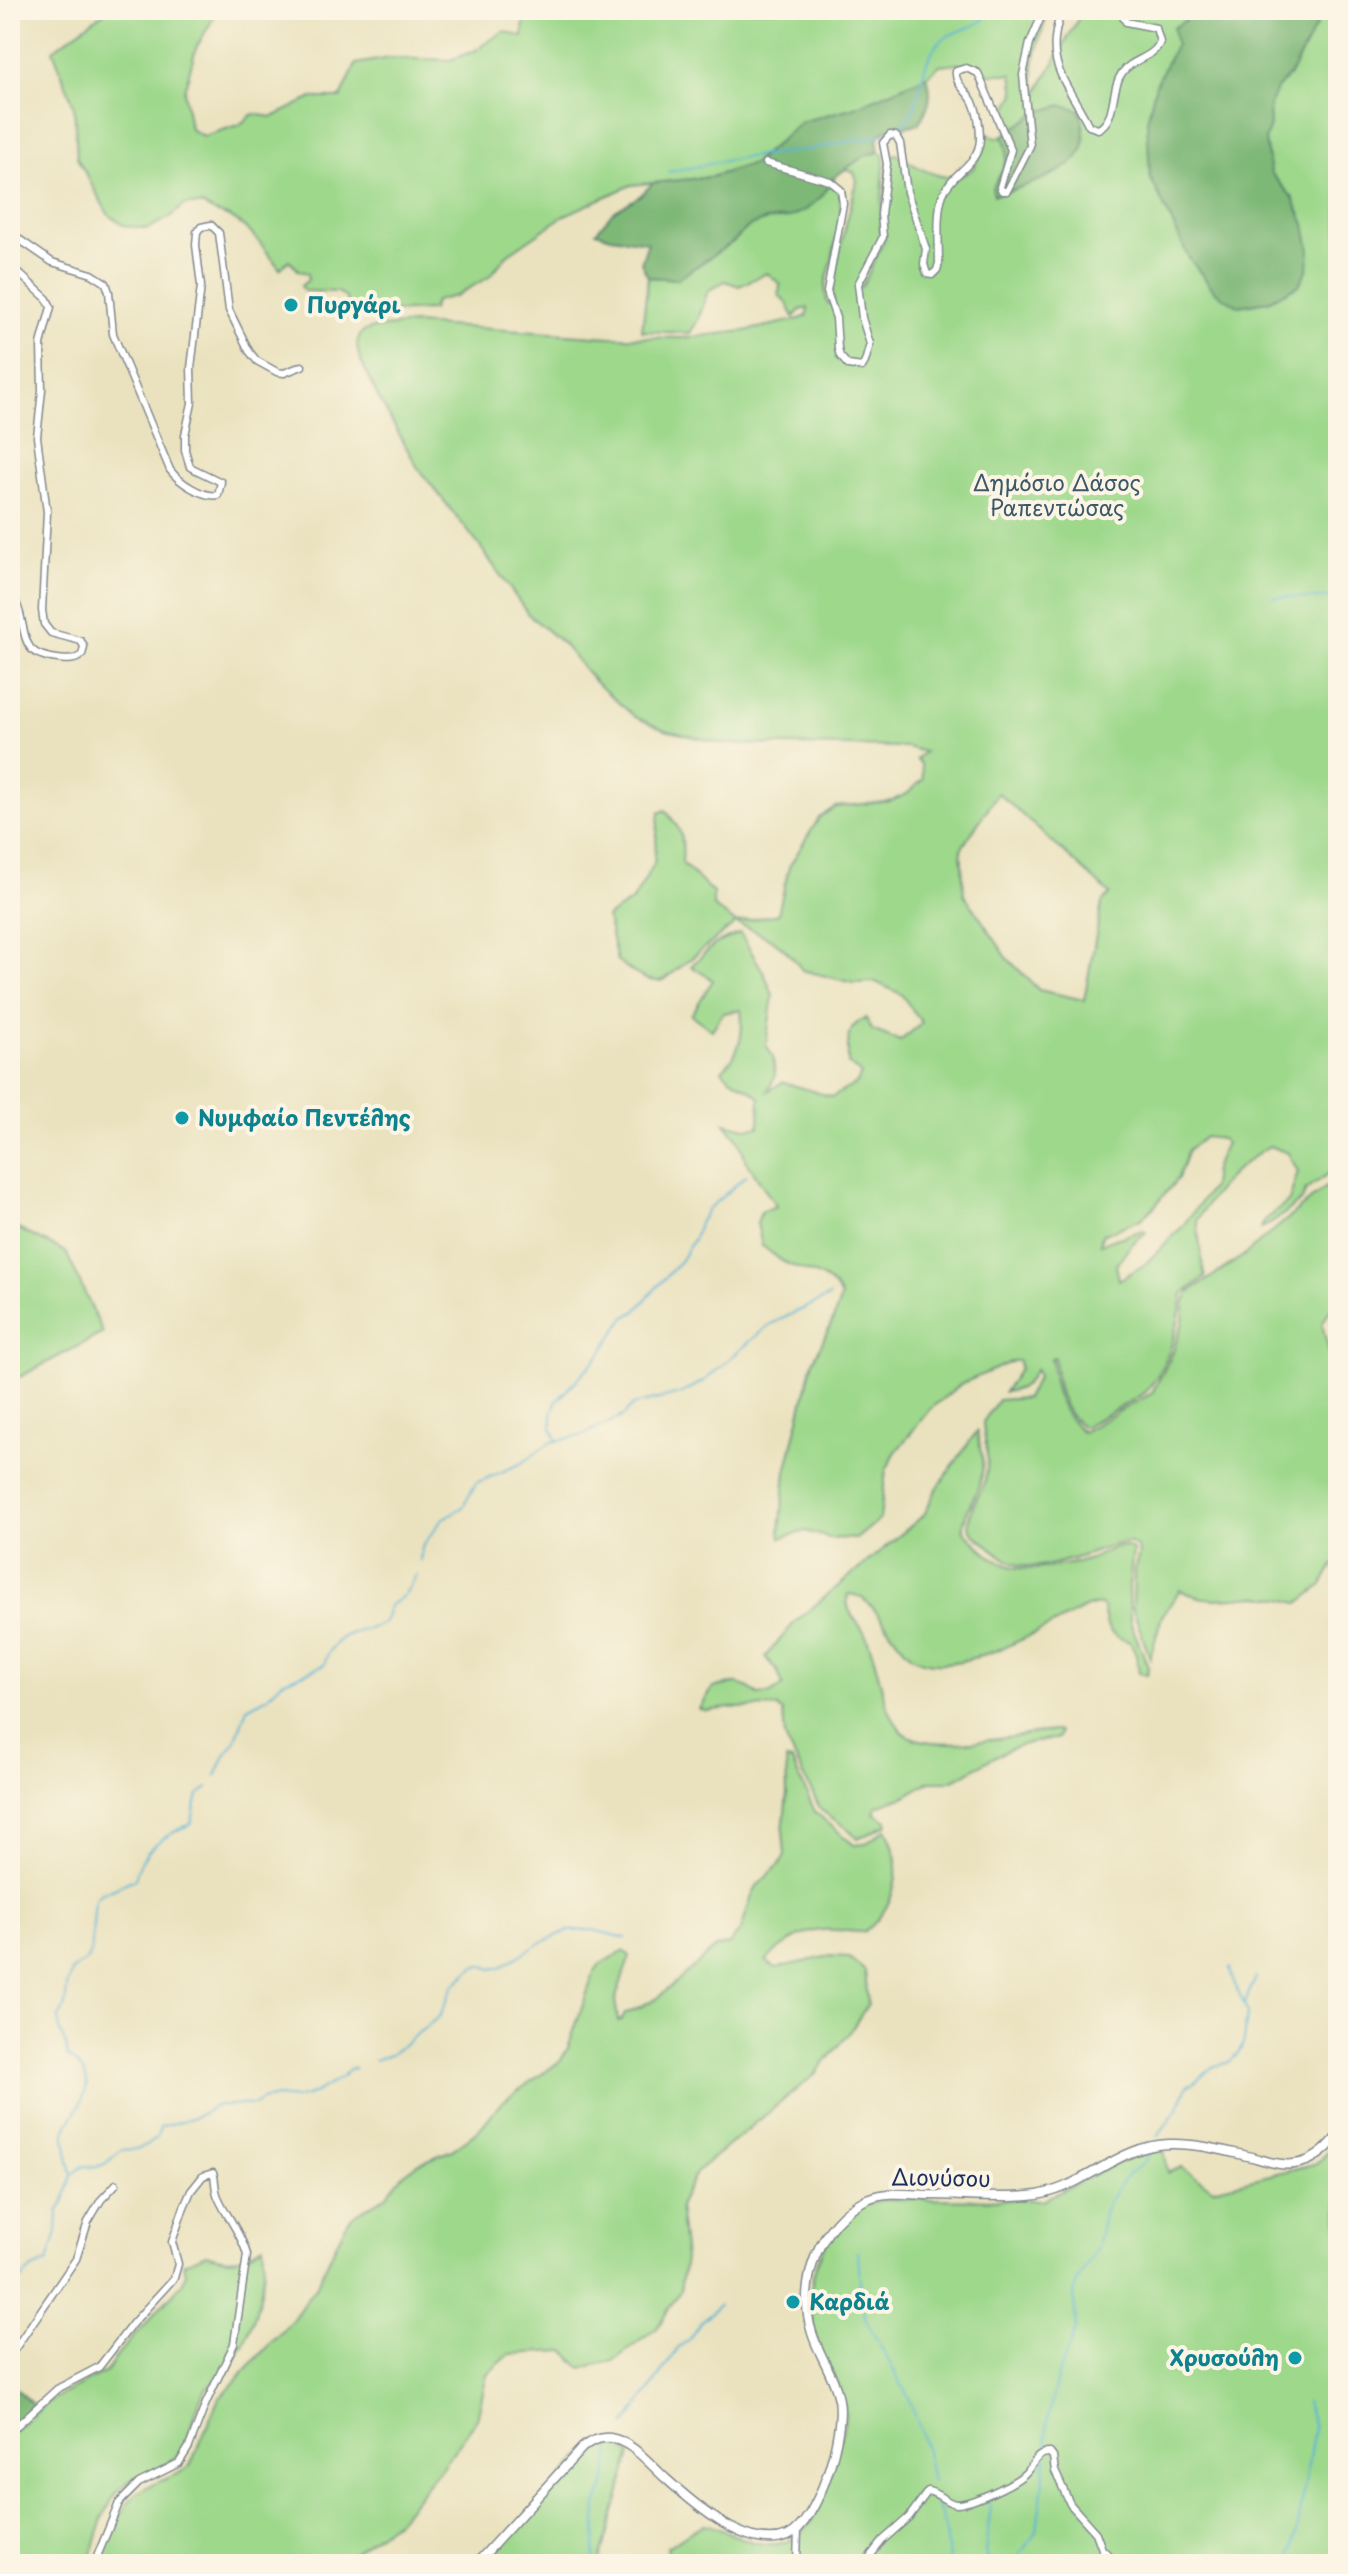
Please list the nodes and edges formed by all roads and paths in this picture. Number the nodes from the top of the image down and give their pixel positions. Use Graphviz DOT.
graph roads {
  1 [pos="1044,10"];
  2 [pos="1062,10"];
  3 [pos="1119,10"];
  4 [pos="766,163"];
  5 [pos="10,233"];
  6 [pos="10,265"];
  7 [pos="302,366"];
  8 [pos="10,588"];
  9 [pos="1338,2135"];
  10 [pos="116,2184"];
  11 [pos="10,2356"];
  12 [pos="10,2432"];
  13 [pos="798,2529"];
  14 [pos="94,2564"];
  15 [pos="476,2564"];
  16 [pos="797,2564"];
  17 [pos="864,2564"];
  18 [pos="1118,2564"];
  1 -- 4 [label="street"];
  2 -- 3 [label="street"];
  5 -- 7 [label="street"];
  6 -- 8 [label="street"];
  9 -- 13 [label="main road, Διονύσου"];
  10 -- 11 [label="street"];
  12 -- 14 [label="street"];
  13 -- 15 [label="main road"];
  13 -- 16 [label="street"];
  17 -- 18 [label="street"];
}
